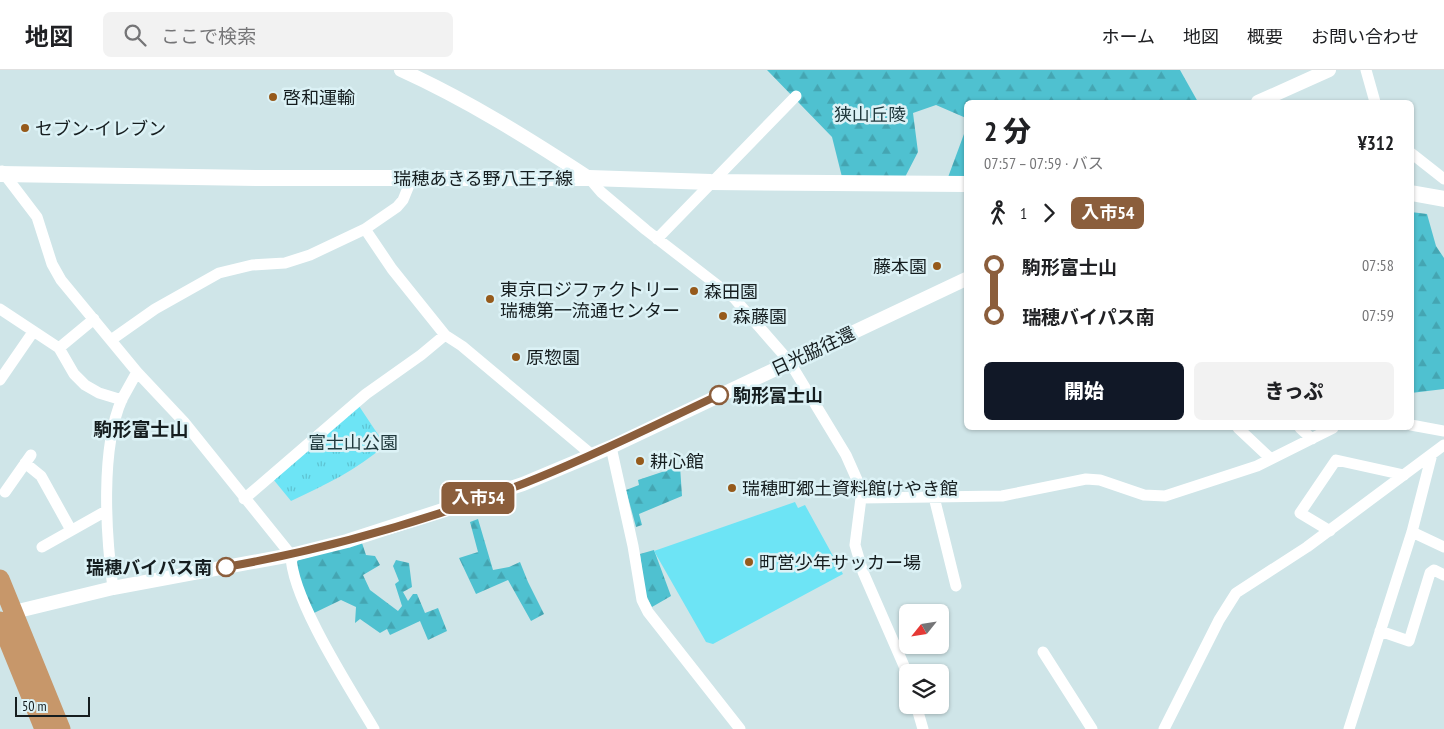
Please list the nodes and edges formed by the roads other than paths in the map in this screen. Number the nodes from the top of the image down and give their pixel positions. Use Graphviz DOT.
graph roads {
  1 [pos="401,70"];
  2 [pos="1329,70"];
  3 [pos="1366,70"];
  4 [pos="796,96"];
  5 [pos="1262,100"];
  6 [pos="1374,100"];
  7 [pos="1414,155"];
  8 [pos="2,173"];
  9 [pos="412,178"];
  10 [pos="588,178"];
  11 [pos="1444,179"];
  12 [pos="710,182"];
  13 [pos="964,184"];
  14 [pos="1414,194"];
  15 [pos="1444,200"];
  16 [pos="365,229"];
  17 [pos="657,239"];
  18 [pos="964,280"];
  19 [pos="0,309"];
  20 [pos="94,319"];
  21 [pos="33,332"];
  22 [pos="445,335"];
  23 [pos="111,340"];
  24 [pos="59,348"];
  25 [pos="789,362"];
  26 [pos="137,372"];
  27 [pos="0,380"];
  28 [pos="122,400"];
  29 [pos="1414,426"];
  30 [pos="1240,430"];
  31 [pos="1302,430"];
  32 [pos="1329,430"];
  33 [pos="1444,431"];
  34 [pos="1312,439"];
  35 [pos="1444,445"];
  36 [pos="611,447"];
  37 [pos="1432,454"];
  38 [pos="592,455"];
  39 [pos="1271,459"];
  40 [pos="1404,475"];
  41 [pos="5,491"];
  42 [pos="934,497"];
  43 [pos="244,498"];
  44 [pos="861,498"];
  45 [pos="106,511"];
  46 [pos="71,530"];
  47 [pos="1330,531"];
  48 [pos="1412,532"];
  49 [pos="42,547"];
  50 [pos="1444,548"];
  51 [pos="291,555"];
  52 [pos="1444,575"];
  53 [pos="0,578"];
  54 [pos="956,586"];
  55 [pos="113,588"];
  56 [pos="5,616"];
  57 [pos="1380,631"];
  58 [pos="1043,652"];
  59 [pos="903,664"];
  60 [pos="919,714"];
  61 [pos="44,729"];
  62 [pos="61,729"];
  63 [pos="374,729"];
  64 [pos="740,729"];
  65 [pos="923,729"];
  66 [pos="1092,729"];
  67 [pos="1164,729"];
  68 [pos="1349,729"];
  1 -- 10 [label="street"];
  2 -- 5 [label="street"];
  3 -- 6 [label="street"];
  4 -- 12 [label="street"];
  7 -- 11 [label="street"];
  8 -- 9 [label="main road, 瑞穂あきる野八王子線"];
  8 -- 20 [label="street"];
  9 -- 10 [label="main road, 瑞穂あきる野八王子線"];
  9 -- 16 [label="street"];
  10 -- 12 [label="main road, 瑞穂あきる野八王子線"];
  10 -- 17 [label="street"];
  12 -- 13 [label="main road, 瑞穂あきる野八王子線"];
  12 -- 17 [label="street"];
  14 -- 15 [label="main road"];
  16 -- 22 [label="street"];
  16 -- 23 [label="street"];
  17 -- 25 [label="street"];
  18 -- 25 [label="street, 日光脇往還"];
  19 -- 21 [label="street"];
  20 -- 23 [label="street"];
  20 -- 24 [label="street"];
  21 -- 24 [label="street"];
  21 -- 27 [label="street"];
  22 -- 38 [label="street"];
  22 -- 43 [label="street"];
  23 -- 26 [label="street"];
  24 -- 28 [label="street"];
  25 -- 36 [label="street, 日光脇往還"];
  25 -- 44 [label="street"];
  26 -- 28 [label="street"];
  26 -- 43 [label="street"];
  28 -- 45 [label="street"];
  29 -- 33 [label="street"];
  30 -- 39 [label="street"];
  31 -- 34 [label="street"];
  32 -- 34 [label="street"];
  34 -- 39 [label="street"];
  35 -- 37 [label="street"];
  36 -- 38 [label="street, 日光脇往還"];
  36 -- 64 [label="street"];
  37 -- 40 [label="street"];
  37 -- 48 [label="street"];
  38 -- 51 [label="street, 日光脇往還"];
  39 -- 42 [label="street"];
  40 -- 47 [label="street"];
  40 -- 47 [label="street"];
  41 -- 46 [label="street"];
  42 -- 44 [label="street"];
  42 -- 54 [label="street"];
  43 -- 51 [label="street"];
  44 -- 59 [label="street"];
  45 -- 46 [label="street"];
  45 -- 55 [label="street"];
  46 -- 49 [label="street"];
  47 -- 67 [label="street"];
  48 -- 50 [label="street"];
  48 -- 57 [label="street"];
  51 -- 55 [label="street, 日光脇往還"];
  51 -- 63 [label="street"];
  52 -- 57 [label="street"];
  53 -- 56 [label="highway"];
  55 -- 56 [label="street, 日光脇往還"];
  56 -- 61 [label="highway"];
  56 -- 62 [label="highway"];
  57 -- 68 [label="street"];
  58 -- 66 [label="street"];
  60 -- 65 [label="street"];
}
